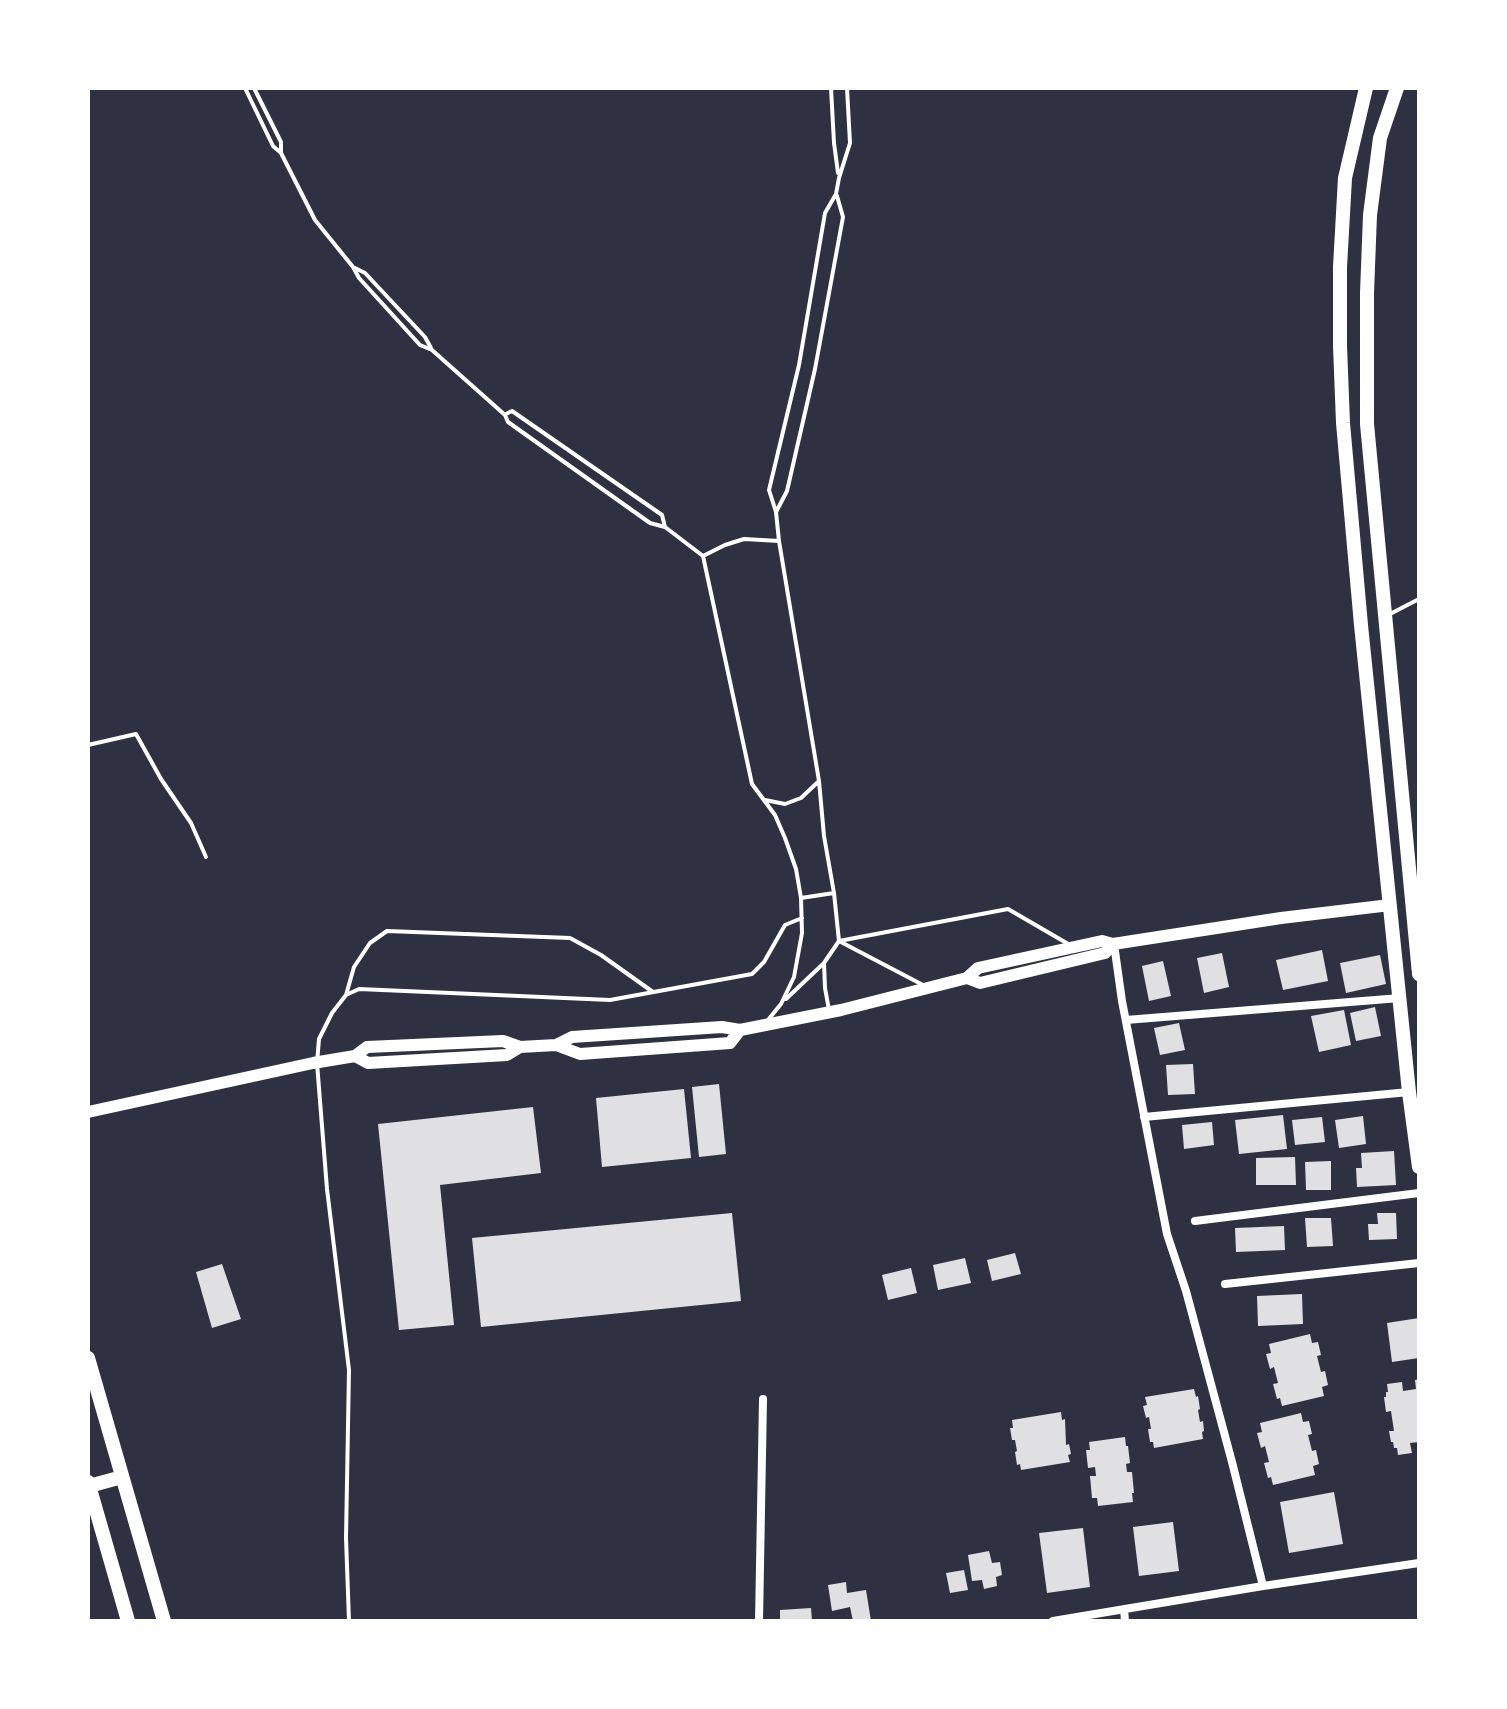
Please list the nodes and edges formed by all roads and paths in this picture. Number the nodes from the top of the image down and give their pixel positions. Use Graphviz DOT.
graph roads {
  1 [pos="245,88"];
  2 [pos="254,88"];
  3 [pos="831,88"];
  4 [pos="847,88"];
  5 [pos="1366,88"];
  6 [pos="1397,88"];
  7 [pos="281,153"];
  8 [pos="839,178"];
  9 [pos="836,194"];
  10 [pos="353,267"];
  11 [pos="432,350"];
  12 [pos="505,415"];
  13 [pos="776,512"];
  14 [pos="665,527"];
  15 [pos="779,541"];
  16 [pos="703,556"];
  17 [pos="1419,599"];
  18 [pos="1385,617"];
  19 [pos="1361,622"];
  20 [pos="88,745"];
  21 [pos="819,781"];
  22 [pos="764,800"];
  23 [pos="206,857"];
  24 [pos="834,893"];
  25 [pos="801,898"];
  26 [pos="1413,902"];
  27 [pos="1390,905"];
  28 [pos="802,918"];
  29 [pos="839,941"];
  30 [pos="1113,944"];
  31 [pos="1073,947"];
  32 [pos="824,963"];
  33 [pos="1419,974"];
  34 [pos="967,978"];
  35 [pos="928,988"];
  36 [pos="653,992"];
  37 [pos="346,995"];
  38 [pos="1400,998"];
  39 [pos="781,1004"];
  40 [pos="829,1012"];
  41 [pos="1126,1020"];
  42 [pos="764,1025"];
  43 [pos="317,1063"];
  44 [pos="1409,1092"];
  45 [pos="88,1112"];
  46 [pos="1144,1117"];
  47 [pos="1419,1167"];
  48 [pos="1419,1193"];
  49 [pos="1195,1221"];
  50 [pos="1419,1263"];
  51 [pos="1225,1284"];
  52 [pos="88,1358"];
  53 [pos="763,1399"];
  54 [pos="122,1477"];
  55 [pos="88,1485"];
  56 [pos="1419,1563"];
  57 [pos="1263,1586"];
  58 [pos="1124,1609"];
  59 [pos="128,1621"];
  60 [pos="164,1621"];
  61 [pos="349,1621"];
  62 [pos="759,1621"];
  63 [pos="1053,1621"];
  64 [pos="1125,1621"];
  1 -- 7 [label="lane"];
  2 -- 7 [label="lane"];
  3 -- 8 [label="lane"];
  4 -- 8 [label="lane"];
  5 -- 19 [label="main road"];
  6 -- 18 [label="main road"];
  7 -- 10 [label="lane"];
  8 -- 9 [label="lane"];
  9 -- 13 [label="lane"];
  9 -- 13 [label="lane"];
  10 -- 11 [label="lane"];
  10 -- 11 [label="lane"];
  11 -- 12 [label="lane"];
  12 -- 14 [label="lane"];
  12 -- 14 [label="lane"];
  13 -- 15 [label="lane"];
  14 -- 16 [label="lane"];
  15 -- 16 [label="lane"];
  15 -- 21 [label="lane"];
  16 -- 22 [label="lane"];
  17 -- 18 [label="lane"];
  18 -- 19 [label="main road"];
  18 -- 26 [label="main road"];
  19 -- 27 [label="main road"];
  20 -- 23 [label="lane"];
  21 -- 22 [label="lane"];
  21 -- 24 [label="lane"];
  22 -- 25 [label="lane"];
  24 -- 25 [label="lane"];
  24 -- 29 [label="lane"];
  25 -- 28 [label="lane"];
  26 -- 27 [label="main road"];
  26 -- 33 [label="main road"];
  27 -- 30 [label="main road"];
  27 -- 38 [label="main road"];
  28 -- 36 [label="lane"];
  28 -- 39 [label="lane"];
  29 -- 31 [label="lane"];
  29 -- 32 [label="lane"];
  29 -- 35 [label="lane"];
  30 -- 31 [label="main road"];
  30 -- 34 [label="main road"];
  30 -- 41 [label="street"];
  31 -- 34 [label="main road"];
  32 -- 39 [label="lane"];
  32 -- 40 [label="lane"];
  34 -- 35 [label="main road"];
  35 -- 40 [label="main road"];
  36 -- 37 [label="lane"];
  36 -- 37 [label="lane"];
  37 -- 43 [label="lane"];
  38 -- 41 [label="street"];
  38 -- 44 [label="main road"];
  39 -- 42 [label="lane"];
  40 -- 42 [label="main road"];
  41 -- 46 [label="street"];
  42 -- 43 [label="main road"];
  43 -- 45 [label="main road"];
  43 -- 61 [label="lane"];
  44 -- 46 [label="street"];
  44 -- 47 [label="main road"];
  46 -- 57 [label="street"];
  48 -- 49 [label="street"];
  50 -- 51 [label="street"];
  52 -- 54 [label="main road"];
  53 -- 62 [label="street"];
  54 -- 55 [label="main road"];
  54 -- 60 [label="main road"];
  55 -- 59 [label="main road"];
  56 -- 57 [label="street"];
  57 -- 58 [label="street"];
  58 -- 63 [label="street"];
  58 -- 64 [label="street"];
}
